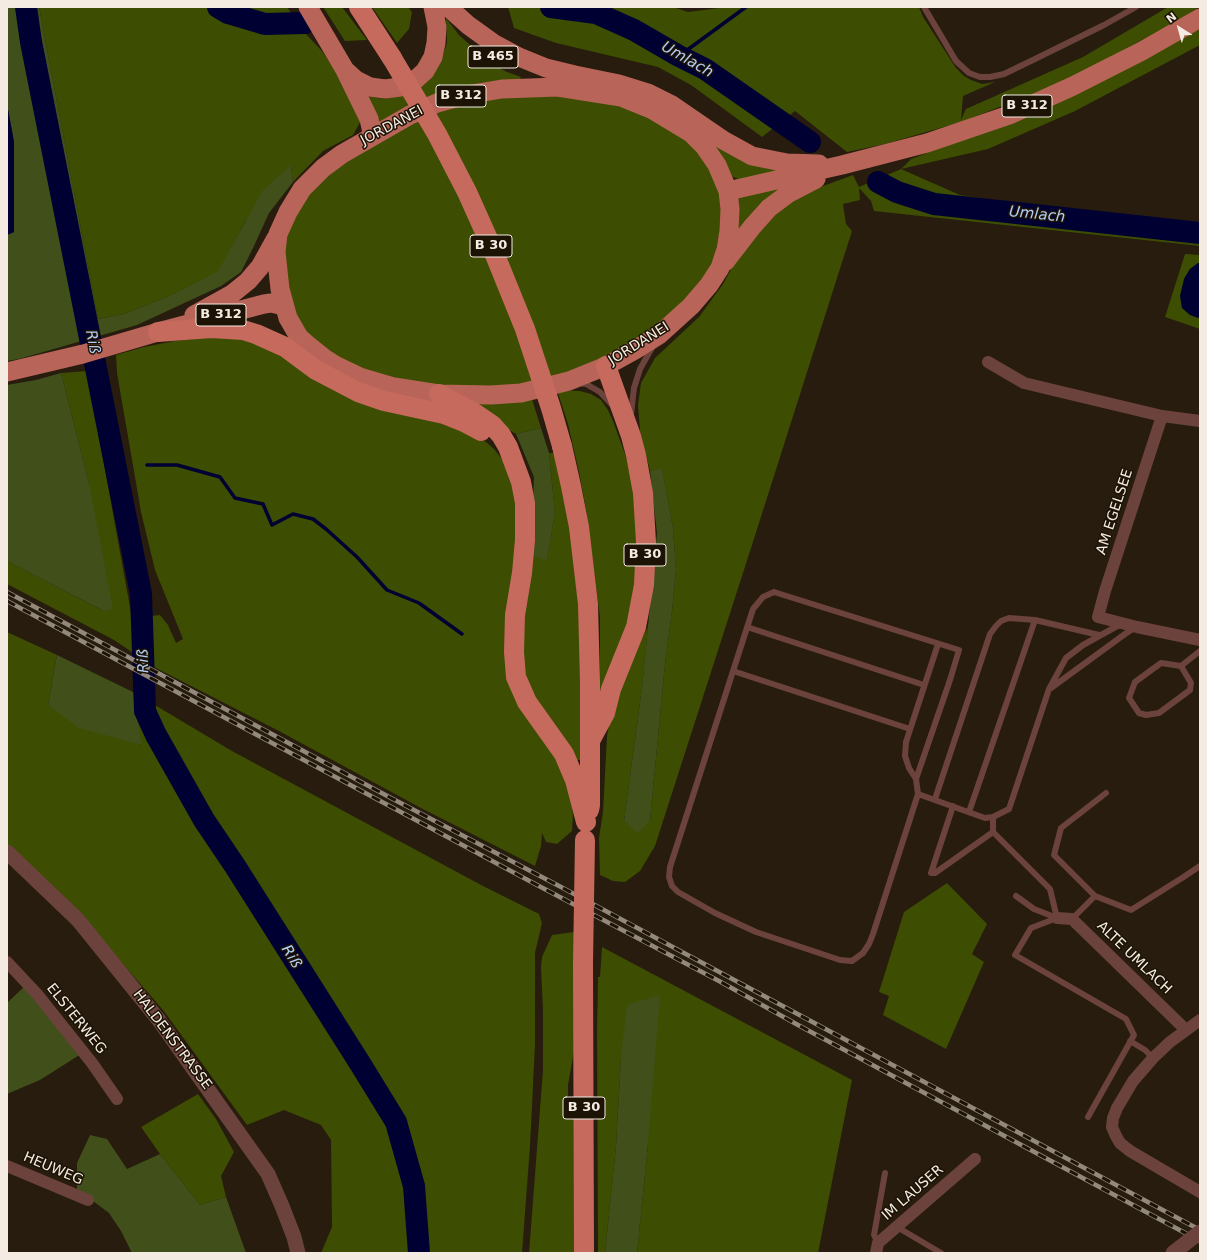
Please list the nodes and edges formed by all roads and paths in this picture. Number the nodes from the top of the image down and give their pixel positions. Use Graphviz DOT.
graph roads {
  1 [pos="308,7"];
  2 [pos="359,7"];
  3 [pos="433,7"];
  4 [pos="443,7"];
  5 [pos="448,7"];
  6 [pos="924,7"];
  7 [pos="1136,7"];
  8 [pos="1200,18"];
  9 [pos="345,70"];
  10 [pos="558,87"];
  11 [pos="373,136"];
  12 [pos="842,166"];
  13 [pos="728,192"];
  14 [pos="278,234"];
  15 [pos="720,268"];
  16 [pos="284,306"];
  17 [pos="158,332"];
  18 [pos="659,335"];
  19 [pos="988,362"];
  20 [pos="606,366"];
  21 [pos="7,372"];
  22 [pos="569,381"];
  23 [pos="439,394"];
  24 [pos="1162,416"];
  25 [pos="1200,421"];
  26 [pos="631,436"];
  27 [pos="515,463"];
  28 [pos="1035,620"];
  29 [pos="1118,622"];
  30 [pos="747,627"];
  31 [pos="1137,627"];
  32 [pos="1099,635"];
  33 [pos="1200,640"];
  34 [pos="938,644"];
  35 [pos="1200,651"];
  36 [pos="1181,666"];
  37 [pos="733,671"];
  38 [pos="924,685"];
  39 [pos="1049,689"];
  40 [pos="910,729"];
  41 [pos="590,741"];
  42 [pos="916,779"];
  43 [pos="1106,793"];
  44 [pos="918,794"];
  45 [pos="935,800"];
  46 [pos="954,806"];
  47 [pos="969,812"];
  48 [pos="993,817"];
  49 [pos="586,831"];
  50 [pos="993,832"];
  51 [pos="7,852"];
  52 [pos="1200,866"];
  53 [pos="1016,896"];
  54 [pos="1095,896"];
  55 [pos="1057,918"];
  56 [pos="1072,919"];
  57 [pos="7,962"];
  58 [pos="1200,1020"];
  59 [pos="1186,1030"];
  60 [pos="1130,1041"];
  61 [pos="1153,1058"];
  62 [pos="118,1099"];
  63 [pos="1088,1117"];
  64 [pos="975,1159"];
  65 [pos="7,1166"];
  66 [pos="885,1173"];
  67 [pos="1200,1192"];
  68 [pos="88,1200"];
  69 [pos="897,1227"];
  70 [pos="1200,1232"];
  71 [pos="877,1248"];
  72 [pos="298,1253"];
  73 [pos="584,1253"];
  74 [pos="941,1253"];
  75 [pos="1173,1253"];
  1 -- 9 [label="main road"];
  2 -- 41 [label="highway, B 30, bridge"];
  3 -- 9 [label="main road"];
  4 -- 10 [label="main road, B 465"];
  5 -- 12 [label="main road"];
  6 -- 7 [label="lane"];
  8 -- 12 [label="main road, B 312"];
  9 -- 11 [label="main road"];
  10 -- 11 [label="main road, JORDANEI / B 312"];
  10 -- 13 [label="main road, JORDANEI / B 312"];
  11 -- 14 [label="main road, JORDANEI / B 312"];
  12 -- 13 [label="main road, B 312"];
  12 -- 15 [label="main road, B 312"];
  13 -- 15 [label="main road, JORDANEI / B 312"];
  14 -- 16 [label="main road, JORDANEI / B 312"];
  14 -- 17 [label="main road, B 312"];
  15 -- 18 [label="main road, JORDANEI / B 312"];
  16 -- 17 [label="main road, B 312"];
  16 -- 23 [label="main road, JORDANEI / B 312"];
  17 -- 21 [label="main road, B 312"];
  17 -- 27 [label="highway, B 30"];
  18 -- 20 [label="main road, JORDANEI / B 312"];
  18 -- 26 [label="lane"];
  19 -- 24 [label="street"];
  20 -- 22 [label="main road, JORDANEI / B 312"];
  20 -- 26 [label="highway, B 30"];
  22 -- 23 [label="main road, JORDANEI / B 312"];
  22 -- 26 [label="lane"];
  23 -- 27 [label="highway, B 30"];
  24 -- 25 [label="street"];
  24 -- 29 [label="street, AM EGELSEE"];
  26 -- 41 [label="highway, B 30"];
  27 -- 49 [label="highway, B 30"];
  28 -- 32 [label="lane"];
  28 -- 45 [label="lane"];
  28 -- 47 [label="lane"];
  29 -- 31 [label="street"];
  29 -- 32 [label="lane"];
  30 -- 34 [label="lane"];
  30 -- 37 [label="lane"];
  30 -- 38 [label="lane"];
  31 -- 33 [label="street"];
  31 -- 39 [label="lane"];
  32 -- 39 [label="lane"];
  34 -- 38 [label="lane"];
  34 -- 42 [label="lane"];
  35 -- 36 [label="lane"];
  36 -- 36 [label="lane"];
  37 -- 40 [label="lane"];
  37 -- 44 [label="lane"];
  38 -- 40 [label="lane"];
  39 -- 48 [label="lane"];
  40 -- 42 [label="lane"];
  41 -- 49 [label="highway, B 30"];
  42 -- 44 [label="lane"];
  43 -- 54 [label="lane"];
  44 -- 45 [label="lane"];
  45 -- 46 [label="lane"];
  46 -- 47 [label="lane"];
  46 -- 50 [label="lane"];
  47 -- 48 [label="lane"];
  48 -- 50 [label="lane"];
  49 -- 73 [label="highway, B 30, bridge"];
  50 -- 55 [label="lane"];
  51 -- 72 [label="street, HALDENSTRASSE"];
  52 -- 54 [label="lane"];
  53 -- 55 [label="lane"];
  54 -- 56 [label="lane"];
  55 -- 56 [label="street"];
  55 -- 60 [label="lane"];
  56 -- 59 [label="street, ALTE UMLACH"];
  57 -- 62 [label="street, ELSTERWEG"];
  58 -- 59 [label="street"];
  59 -- 61 [label="street"];
  60 -- 61 [label="lane"];
  60 -- 63 [label="lane"];
  61 -- 67 [label="street"];
  64 -- 69 [label="street, IM LAUSER"];
  65 -- 68 [label="street, HEUWEG"];
  66 -- 71 [label="lane"];
  69 -- 71 [label="street, IM LAUSER"];
  69 -- 74 [label="lane"];
  70 -- 75 [label="street, bridge"];
}
